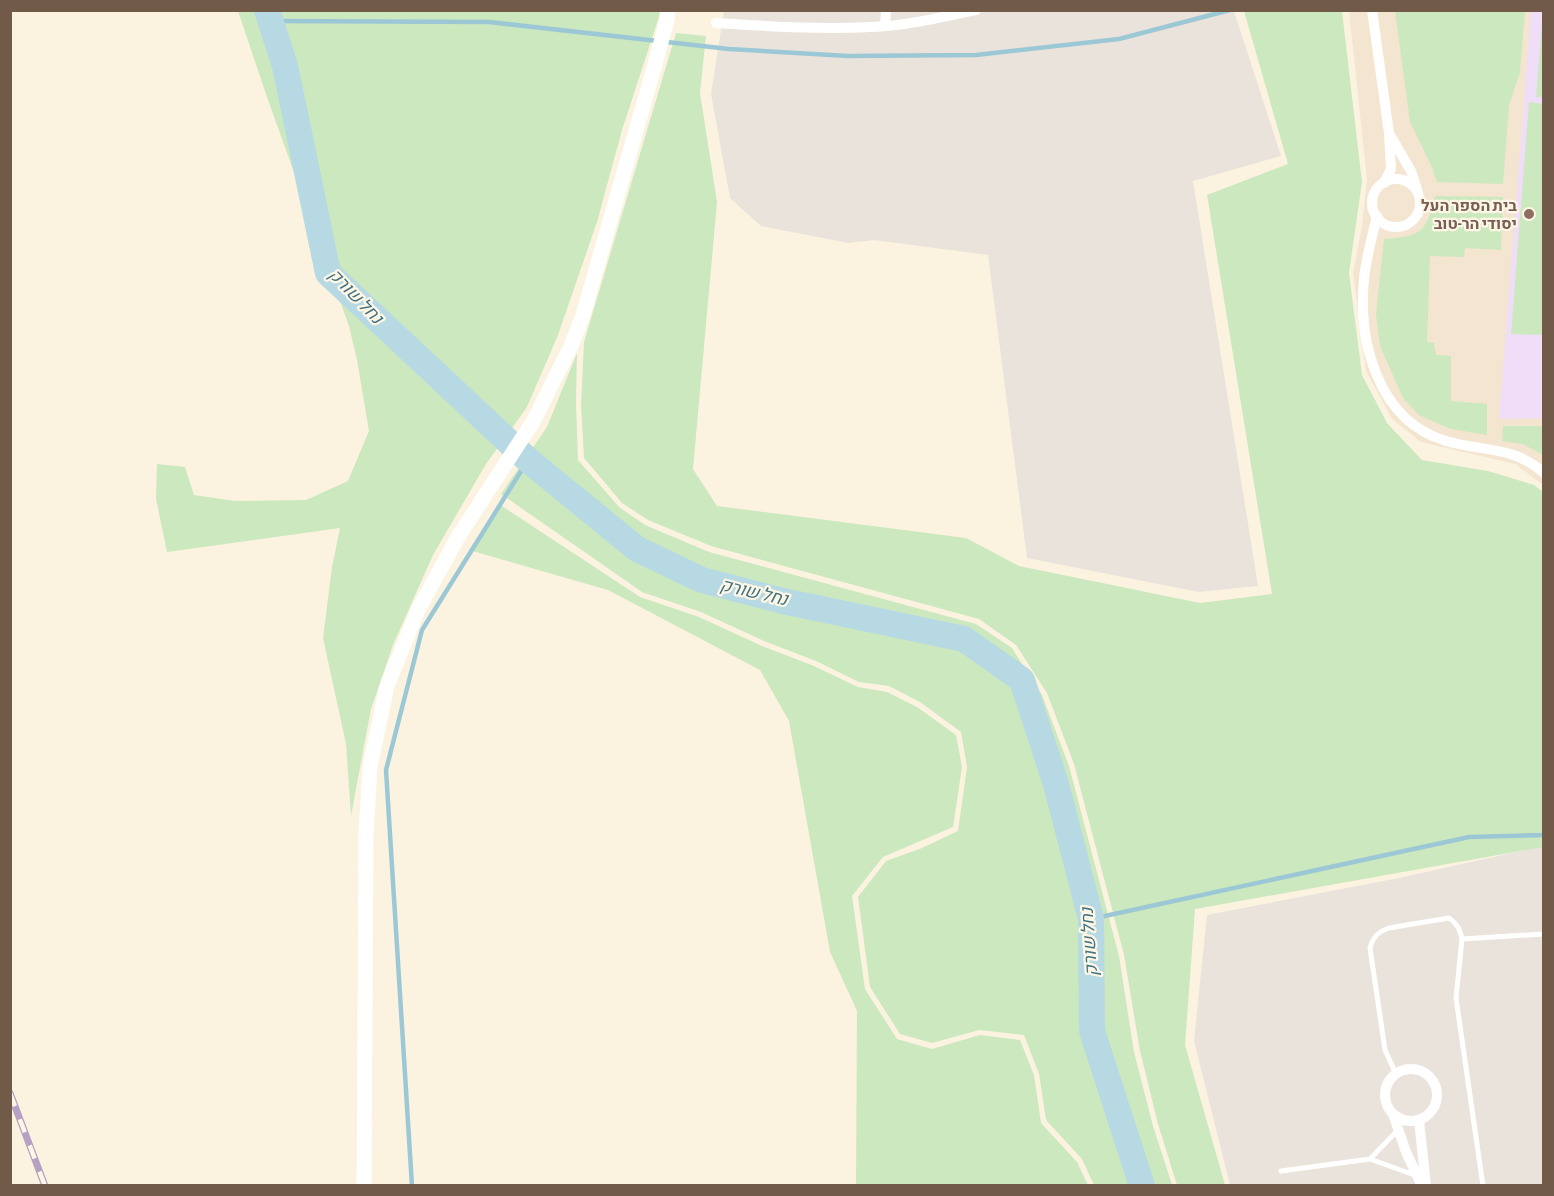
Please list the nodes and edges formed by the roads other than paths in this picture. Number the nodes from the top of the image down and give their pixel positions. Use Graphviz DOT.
graph roads {
  1 [pos="668,10"];
  2 [pos="886,10"];
  3 [pos="976,10"];
  4 [pos="1372,10"];
  5 [pos="716,23"];
  6 [pos="885,26"];
  7 [pos="1389,133"];
  8 [pos="1384,183"];
  9 [pos="1419,198"];
  10 [pos="1377,216"];
  11 [pos="1544,474"];
  12 [pos="1544,934"];
  13 [pos="1462,939"];
  14 [pos="1396,1074"];
  15 [pos="1393,1114"];
  16 [pos="1419,1120"];
  17 [pos="1398,1130"];
  18 [pos="1370,1159"];
  19 [pos="1281,1171"];
  20 [pos="1419,1181"];
  21 [pos="364,1185"];
  22 [pos="1426,1185"];
  23 [pos="1483,1185"];
  1 -- 21 [label="main road"];
  2 -- 6 [label="street"];
  3 -- 6 [label="street"];
  4 -- 7 [label="street"];
  5 -- 6 [label="street"];
  7 -- 8 [label="street"];
  7 -- 9 [label="street"];
  8 -- 9 [label="street"];
  8 -- 10 [label="street"];
  9 -- 10 [label="street"];
  10 -- 11 [label="street"];
  12 -- 13 [label="lane"];
  13 -- 14 [label="lane"];
  13 -- 23 [label="lane"];
  14 -- 15 [label="street"];
  14 -- 16 [label="street"];
  15 -- 16 [label="street"];
  15 -- 17 [label="street"];
  16 -- 22 [label="street"];
  17 -- 18 [label="lane"];
  17 -- 20 [label="street"];
  18 -- 19 [label="lane"];
  18 -- 20 [label="lane"];
}
